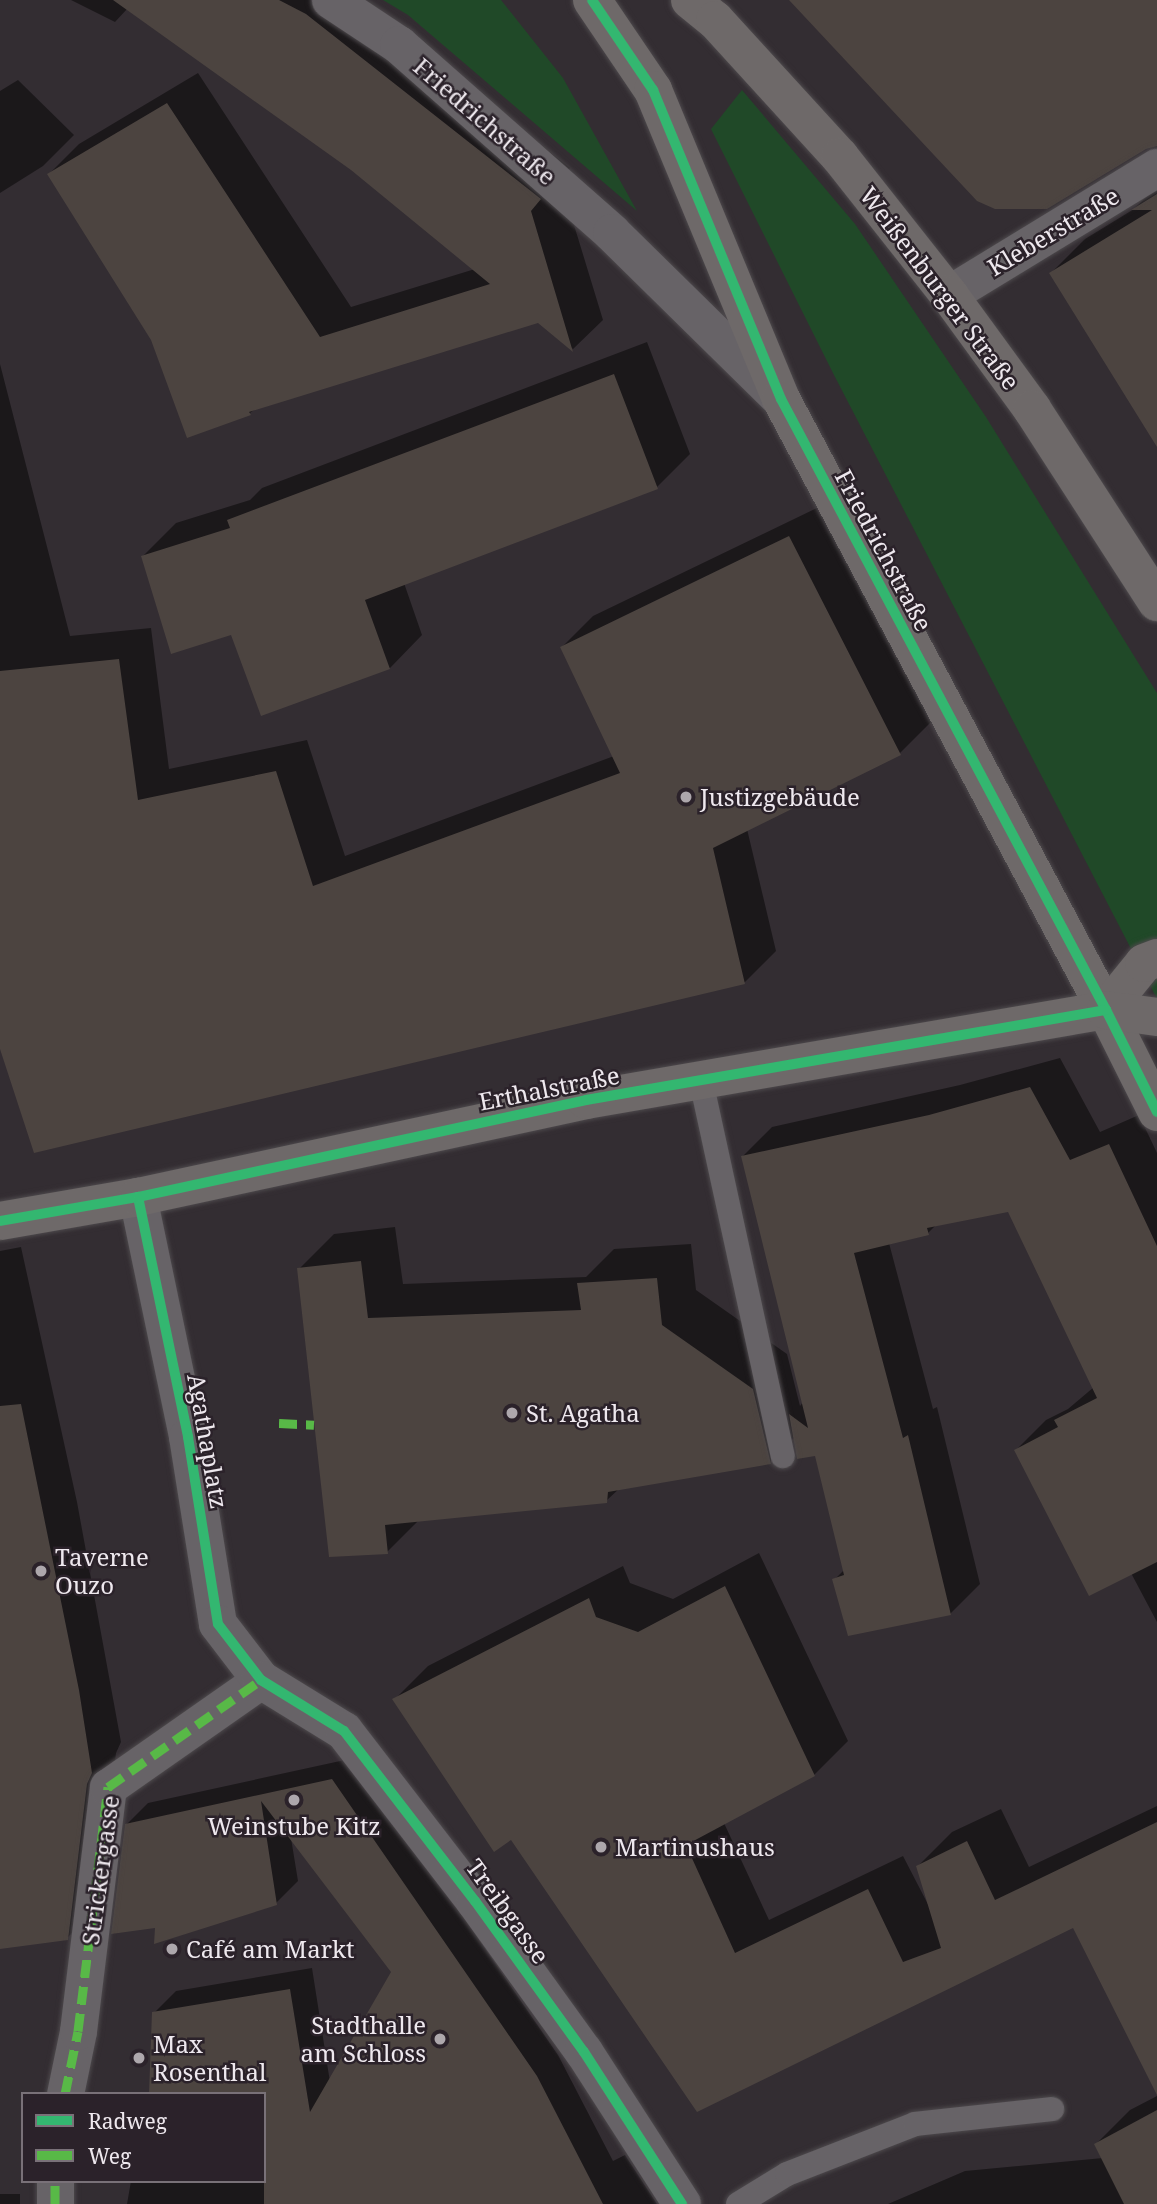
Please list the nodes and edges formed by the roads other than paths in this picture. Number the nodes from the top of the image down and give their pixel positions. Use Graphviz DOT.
graph roads {
  1 [pos="331,0"];
  2 [pos="592,0"];
  3 [pos="690,0"];
  4 [pos="1157,168"];
  5 [pos="949,295"];
  6 [pos="781,399"];
  7 [pos="1157,602"];
  8 [pos="1157,958"];
  9 [pos="1106,1010"];
  10 [pos="1157,1017"];
  11 [pos="701,1081"];
  12 [pos="1157,1112"];
  13 [pos="138,1198"];
  14 [pos="1,1217"];
  15 [pos="783,1456"];
  16 [pos="261,1680"];
  17 [pos="65,2092"];
  18 [pos="1052,2109"];
  19 [pos="55,2183"];
  20 [pos="55,2204"];
  21 [pos="682,2204"];
  22 [pos="738,2204"];
  1 -- 6 [label="street, Friedrichstraße"];
  2 -- 6 [label="main road, Friedrichstraße"];
  3 -- 5 [label="main road, Weißenburger Straße"];
  4 -- 5 [label="street, Kleberstraße"];
  5 -- 7 [label="main road, Weißenburger Straße"];
  6 -- 9 [label="main road, Friedrichstraße"];
  8 -- 9 [label="main road"];
  9 -- 10 [label="main road, Erthalstraße"];
  9 -- 11 [label="main road, Erthalstraße"];
  9 -- 12 [label="main road, Friedrichstraße"];
  11 -- 13 [label="main road, Erthalstraße"];
  11 -- 15 [label="lane"];
  13 -- 14 [label="main road, Erthalstraße"];
  13 -- 16 [label="street, Agathaplatz"];
  16 -- 17 [label="street, Strickergasse"];
  16 -- 21 [label="street, Treibgasse"];
  18 -- 22 [label="lane"];
  19 -- 20 [label="street"];
}
